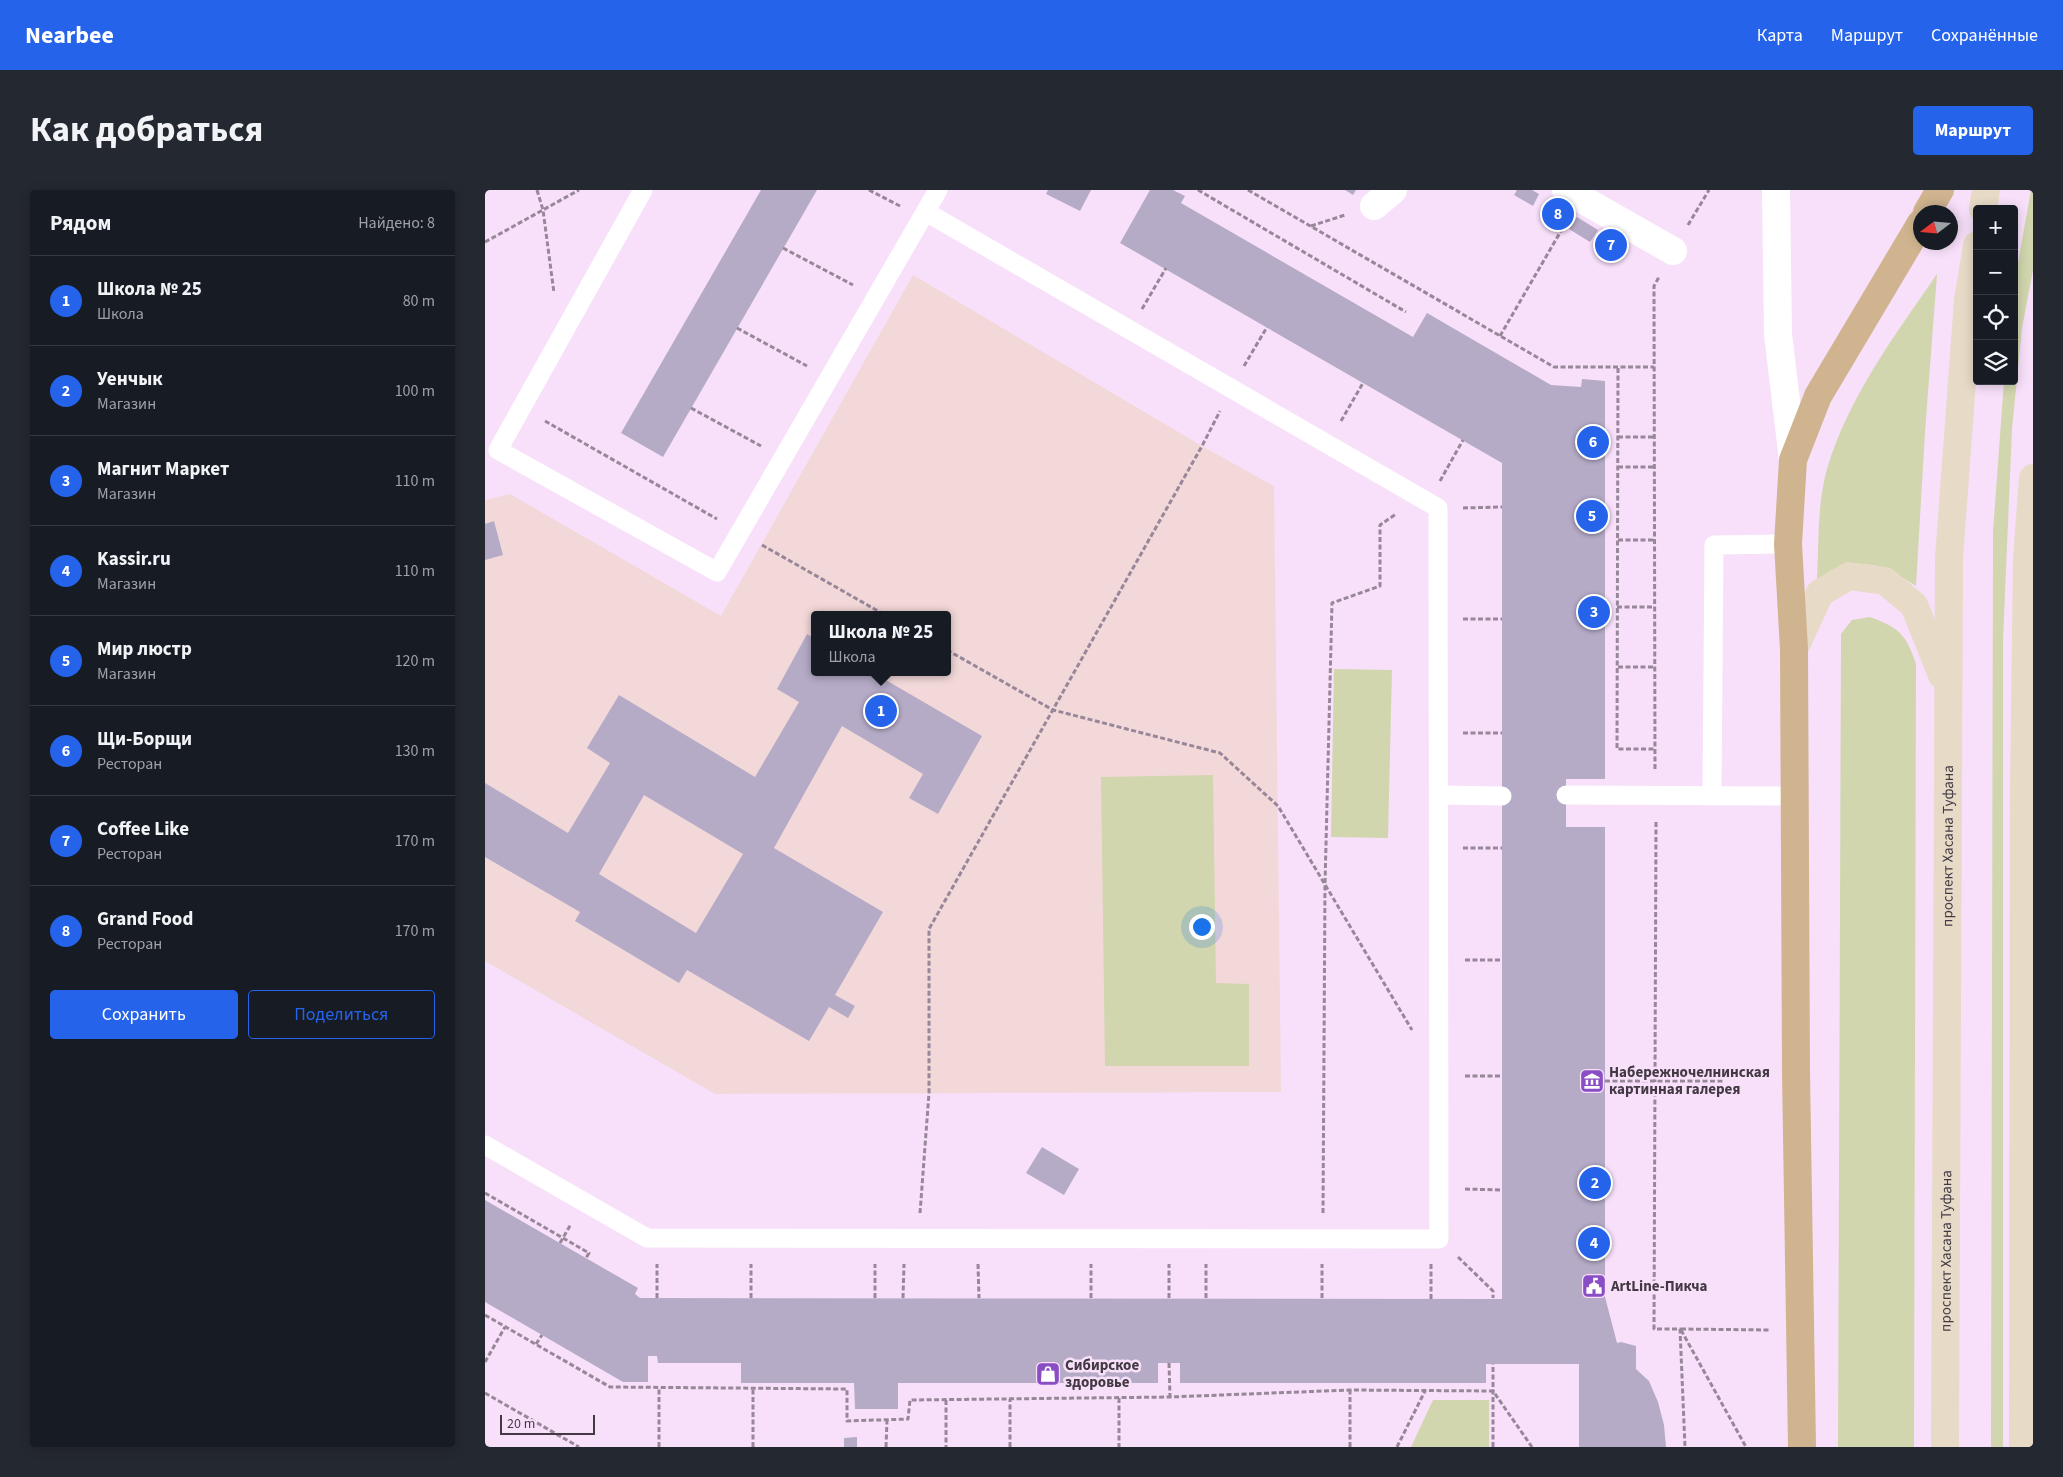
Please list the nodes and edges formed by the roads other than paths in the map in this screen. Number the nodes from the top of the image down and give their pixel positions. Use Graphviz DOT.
graph roads {
  1 [pos="643,190"];
  2 [pos="938,190"];
  3 [pos="1776,190"];
  4 [pos="1940,190"];
  5 [pos="1986,190"];
  6 [pos="1573,194"];
  7 [pos="1931,205"];
  8 [pos="1984,205"];
  9 [pos="924,215"];
  10 [pos="1913,237"];
  11 [pos="1976,250"];
  12 [pos="1673,251"];
  13 [pos="492,452"];
  14 [pos="1793,460"];
  15 [pos="2033,478"];
  16 [pos="1788,544"];
  17 [pos="1794,649"];
  18 [pos="2029,678"];
  19 [pos="1948,688"];
  20 [pos="1439,795"];
  21 [pos="1566,795"];
  22 [pos="1502,796"];
  23 [pos="1713,796"];
  24 [pos="1795,796"];
  25 [pos="485,1145"];
  26 [pos="1801,1447"];
  27 [pos="1945,1447"];
  28 [pos="2023,1447"];
  1 -- 13 [label="lane"];
  2 -- 9 [label="lane"];
  3 -- 14 [label="street"];
  4 -- 7 [label="main road"];
  5 -- 8 [label="main road"];
  6 -- 12 [label="street"];
  9 -- 13 [label="lane"];
  9 -- 20 [label="lane"];
  10 -- 14 [label="main road"];
  11 -- 19 [label="main road, проспект Хасана Туфана"];
  14 -- 16 [label="main road"];
  15 -- 18 [label="main road"];
  16 -- 17 [label="main road"];
  16 -- 23 [label="lane"];
  17 -- 19 [label="main road"];
  17 -- 24 [label="main road"];
  18 -- 28 [label="main road"];
  19 -- 27 [label="main road, проспект Хасана Туфана"];
  20 -- 22 [label="lane"];
  20 -- 25 [label="lane"];
  21 -- 23 [label="lane"];
  23 -- 24 [label="lane"];
  24 -- 26 [label="main road"];
}
